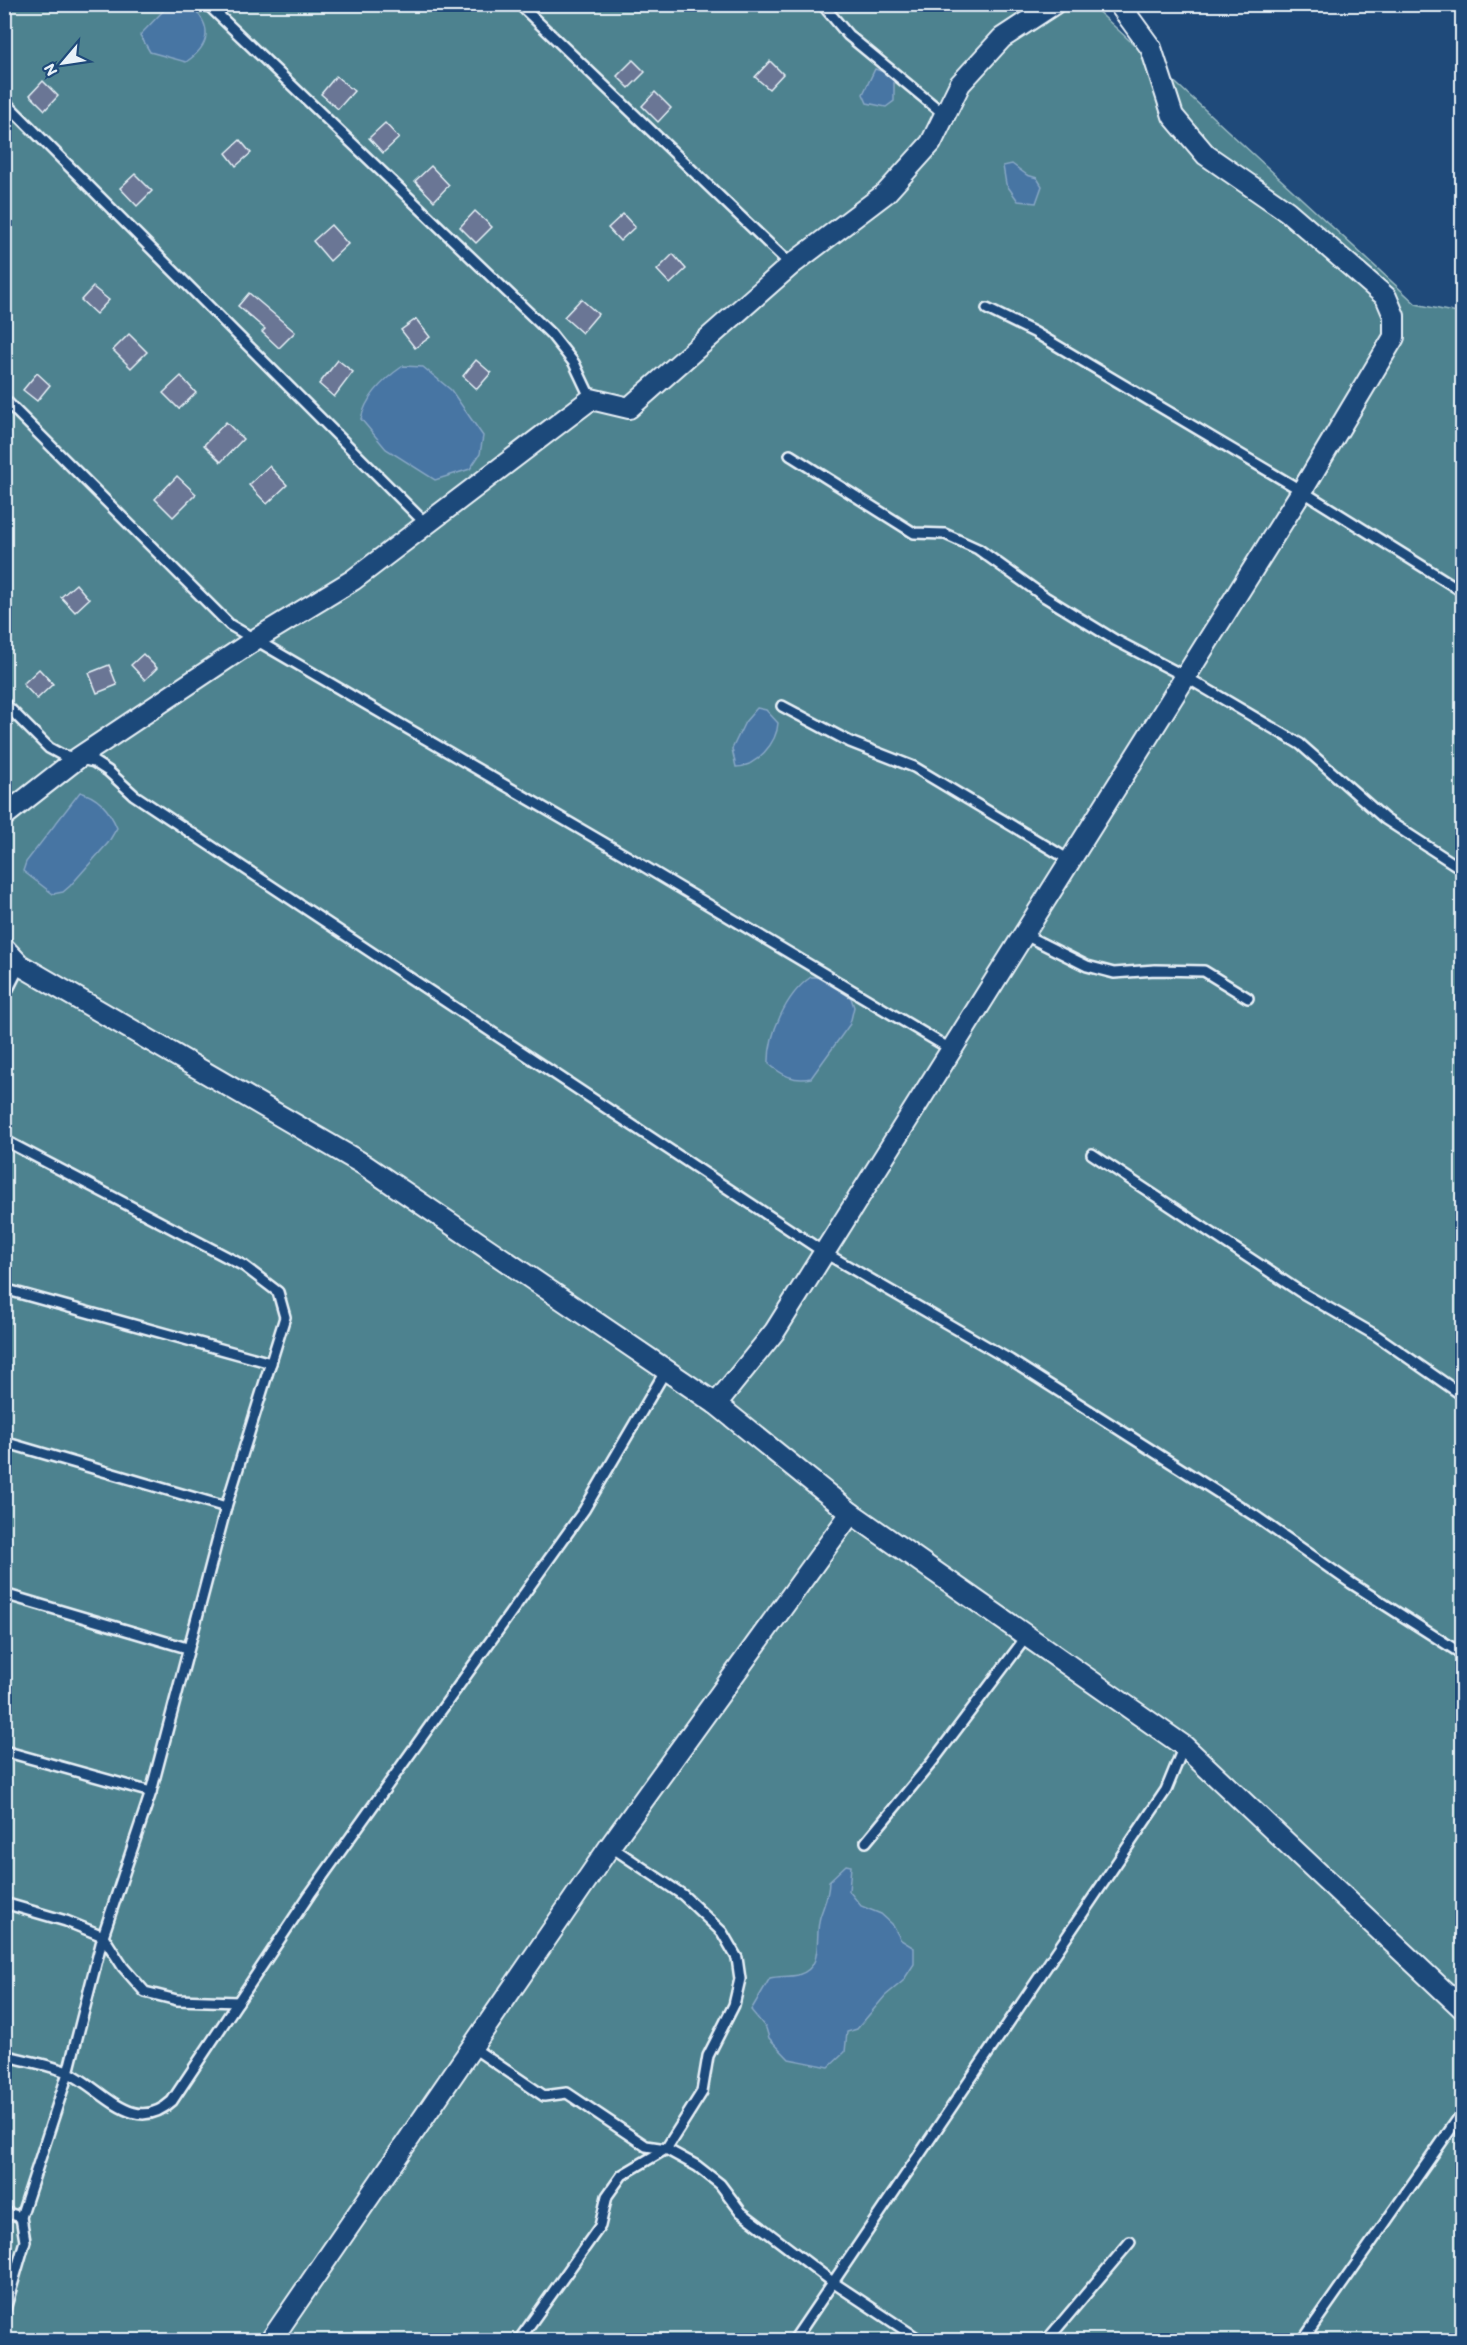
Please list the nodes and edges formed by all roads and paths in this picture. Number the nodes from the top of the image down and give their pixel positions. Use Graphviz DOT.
graph roads {
  1 [pos="207,4"];
  2 [pos="519,4"];
  3 [pos="822,4"];
  4 [pos="1054,4"];
  5 [pos="1119,4"];
  6 [pos="4,100"];
  7 [pos="945,115"];
  8 [pos="791,265"];
  9 [pos="987,309"];
  10 [pos="4,399"];
  11 [pos="591,399"];
  12 [pos="790,455"];
  13 [pos="1302,492"];
  14 [pos="428,525"];
  15 [pos="1462,591"];
  16 [pos="256,639"];
  17 [pos="1186,677"];
  18 [pos="4,703"];
  19 [pos="782,706"];
  20 [pos="78,758"];
  21 [pos="4,816"];
  22 [pos="1071,861"];
  23 [pos="1462,869"];
  24 [pos="1025,935"];
  25 [pos="4,948"];
  26 [pos="20,965"];
  27 [pos="4,997"];
  28 [pos="1248,998"];
  29 [pos="952,1050"];
  30 [pos="4,1140"];
  31 [pos="1092,1154"];
  32 [pos="825,1253"];
  33 [pos="4,1289"];
  34 [pos="271,1362"];
  35 [pos="666,1370"];
  36 [pos="1462,1395"];
  37 [pos="716,1404"];
  38 [pos="4,1442"];
  39 [pos="226,1507"];
  40 [pos="851,1513"];
  41 [pos="4,1594"];
  42 [pos="1027,1636"];
  43 [pos="187,1648"];
  44 [pos="1462,1654"];
  45 [pos="1184,1746"];
  46 [pos="4,1751"];
  47 [pos="151,1792"];
  48 [pos="866,1842"];
  49 [pos="609,1846"];
  50 [pos="4,1903"];
  51 [pos="103,1936"];
  52 [pos="237,2002"];
  53 [pos="1462,2008"];
  54 [pos="472,2047"];
  55 [pos="4,2055"];
  56 [pos="68,2073"];
  57 [pos="1462,2113"];
  58 [pos="666,2149"];
  59 [pos="4,2212"];
  60 [pos="21,2217"];
  61 [pos="1130,2242"];
  62 [pos="834,2283"];
  63 [pos="4,2313"];
  64 [pos="271,2340"];
  65 [pos="519,2340"];
  66 [pos="794,2340"];
  67 [pos="920,2340"];
  68 [pos="1047,2340"];
  69 [pos="1303,2340"];
  1 -- 11 [label="lane"];
  2 -- 8 [label="lane"];
  3 -- 7 [label="lane"];
  4 -- 7 [label="street"];
  5 -- 13 [label="street"];
  6 -- 14 [label="lane"];
  7 -- 8 [label="street"];
  8 -- 11 [label="street"];
  9 -- 13 [label="lane"];
  10 -- 16 [label="lane"];
  11 -- 14 [label="street"];
  12 -- 17 [label="lane"];
  13 -- 15 [label="lane"];
  13 -- 17 [label="street"];
  14 -- 16 [label="street"];
  16 -- 20 [label="street"];
  16 -- 29 [label="lane"];
  17 -- 22 [label="street"];
  17 -- 23 [label="lane"];
  18 -- 20 [label="lane"];
  19 -- 22 [label="lane"];
  20 -- 21 [label="street"];
  20 -- 32 [label="lane"];
  22 -- 24 [label="street"];
  24 -- 28 [label="lane"];
  24 -- 29 [label="street"];
  25 -- 26 [label="street"];
  26 -- 27 [label="lane"];
  26 -- 35 [label="street"];
  29 -- 32 [label="street"];
  30 -- 34 [label="lane"];
  31 -- 36 [label="lane"];
  32 -- 37 [label="street"];
  32 -- 44 [label="lane"];
  33 -- 34 [label="lane"];
  34 -- 39 [label="lane"];
  35 -- 37 [label="street"];
  35 -- 52 [label="lane"];
  37 -- 40 [label="street"];
  38 -- 39 [label="lane"];
  39 -- 43 [label="lane"];
  40 -- 42 [label="street"];
  40 -- 49 [label="street"];
  41 -- 43 [label="lane"];
  42 -- 45 [label="street"];
  42 -- 48 [label="lane"];
  43 -- 47 [label="lane"];
  45 -- 53 [label="street"];
  45 -- 62 [label="lane"];
  46 -- 47 [label="lane"];
  47 -- 51 [label="lane"];
  49 -- 54 [label="street"];
  49 -- 58 [label="lane"];
  50 -- 51 [label="lane"];
  51 -- 52 [label="lane"];
  51 -- 56 [label="lane"];
  52 -- 56 [label="lane"];
  54 -- 58 [label="lane"];
  54 -- 64 [label="street"];
  55 -- 56 [label="lane"];
  56 -- 60 [label="lane"];
  57 -- 69 [label="lane"];
  58 -- 62 [label="lane"];
  58 -- 65 [label="lane"];
  59 -- 60 [label="lane"];
  60 -- 63 [label="lane"];
  61 -- 68 [label="lane"];
  62 -- 66 [label="lane"];
  62 -- 67 [label="lane"];
}
